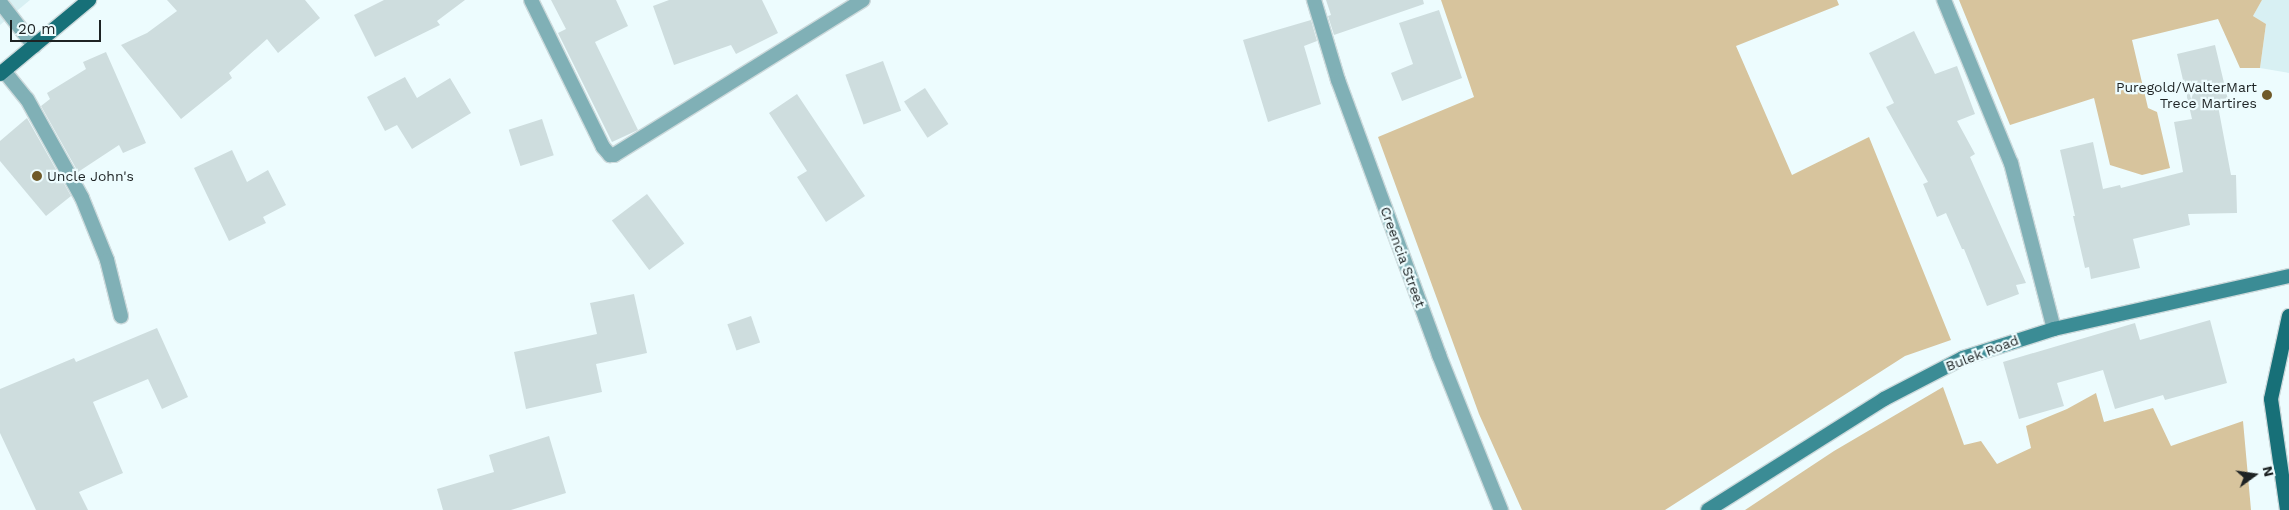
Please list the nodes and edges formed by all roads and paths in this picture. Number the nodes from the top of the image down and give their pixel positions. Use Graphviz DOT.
graph roads {
  1 [pos="89,0"];
  2 [pos="531,0"];
  3 [pos="863,0"];
  4 [pos="1314,0"];
  5 [pos="1944,0"];
  6 [pos="0,2"];
  7 [pos="34,46"];
  8 [pos="2,72"];
  9 [pos="2289,276"];
  10 [pos="121,316"];
  11 [pos="2289,316"];
  12 [pos="2054,329"];
  13 [pos="1501,510"];
  14 [pos="1708,510"];
  15 [pos="2287,510"];
  1 -- 7 [label="main road"];
  2 -- 3 [label="street"];
  4 -- 13 [label="street, Creencia Street"];
  5 -- 12 [label="street"];
  6 -- 7 [label="street"];
  7 -- 8 [label="main road"];
  8 -- 10 [label="street"];
  9 -- 12 [label="main road, Bulek Road"];
  11 -- 15 [label="main road"];
  12 -- 14 [label="main road, Bulek Road"];
}
